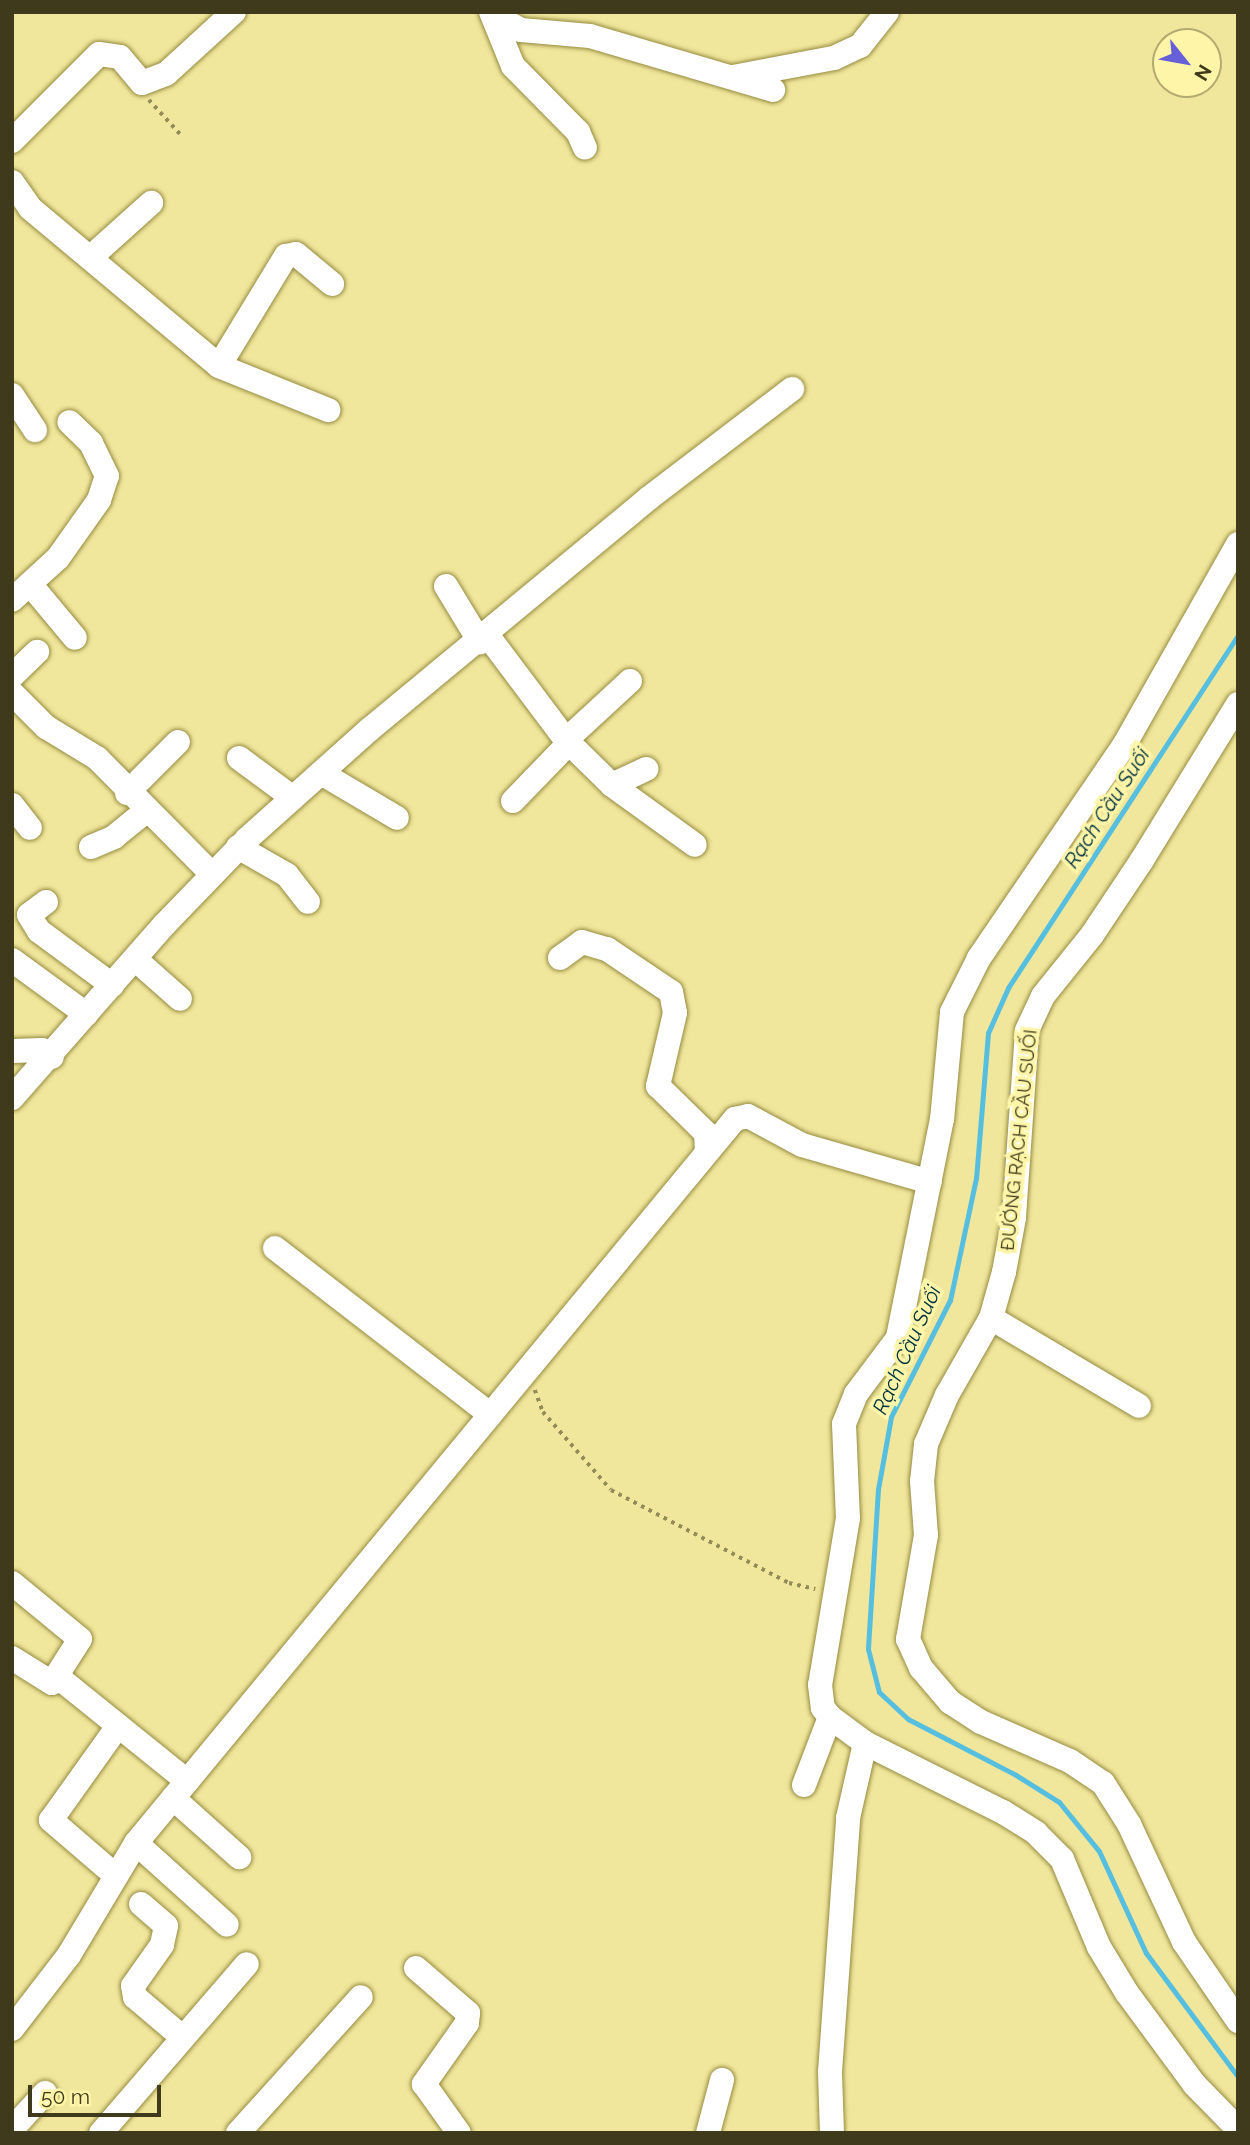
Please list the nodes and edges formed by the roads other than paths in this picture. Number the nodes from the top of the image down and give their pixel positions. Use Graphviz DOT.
graph roads {
  1 [pos="234,12"];
  2 [pos="887,12"];
  3 [pos="491,13"];
  4 [pos="729,77"];
  5 [pos="773,90"];
  6 [pos="12,141"];
  7 [pos="585,149"];
  8 [pos="12,182"];
  9 [pos="151,203"];
  10 [pos="21,215"];
  11 [pos="91,257"];
  12 [pos="332,284"];
  13 [pos="219,366"];
  14 [pos="792,389"];
  15 [pos="12,395"];
  16 [pos="328,410"];
  17 [pos="69,422"];
  18 [pos="36,429"];
  19 [pos="1238,544"];
  20 [pos="446,586"];
  21 [pos="19,591"];
  22 [pos="75,638"];
  23 [pos="484,639"];
  24 [pos="37,652"];
  25 [pos="12,676"];
  26 [pos="629,681"];
  27 [pos="12,694"];
  28 [pos="1238,704"];
  29 [pos="178,742"];
  30 [pos="568,742"];
  31 [pos="239,758"];
  32 [pos="646,769"];
  33 [pos="321,772"];
  34 [pos="612,785"];
  35 [pos="127,793"];
  36 [pos="293,798"];
  37 [pos="513,801"];
  38 [pos="12,804"];
  39 [pos="146,811"];
  40 [pos="397,818"];
  41 [pos="30,828"];
  42 [pos="695,845"];
  43 [pos="91,847"];
  44 [pos="238,847"];
  45 [pos="211,873"];
  46 [pos="46,902"];
  47 [pos="308,902"];
  48 [pos="560,958"];
  49 [pos="135,959"];
  50 [pos="12,960"];
  51 [pos="112,985"];
  52 [pos="180,999"];
  53 [pos="86,1014"];
  54 [pos="12,1051"];
  55 [pos="52,1057"];
  56 [pos="12,1098"];
  57 [pos="707,1152"];
  58 [pos="930,1182"];
  59 [pos="275,1248"];
  60 [pos="991,1318"];
  61 [pos="1139,1406"];
  62 [pos="490,1414"];
  63 [pos="12,1584"];
  64 [pos="12,1658"];
  65 [pos="58,1677"];
  66 [pos="830,1717"];
  67 [pos="118,1726"];
  68 [pos="865,1743"];
  69 [pos="804,1784"];
  70 [pos="180,1789"];
  71 [pos="136,1843"];
  72 [pos="239,1857"];
  73 [pos="116,1876"];
  74 [pos="141,1904"];
  75 [pos="227,1925"];
  76 [pos="247,1964"];
  77 [pos="416,1968"];
  78 [pos="361,1997"];
  79 [pos="16,2016"];
  80 [pos="1238,2021"];
  81 [pos="182,2037"];
  82 [pos="722,2080"];
  83 [pos="44,2094"];
  84 [pos="1238,2129"];
  85 [pos="13,2130"];
  86 [pos="101,2133"];
  87 [pos="238,2133"];
  88 [pos="459,2133"];
  89 [pos="708,2133"];
  90 [pos="832,2133"];
  1 -- 6 [label="street"];
  2 -- 4 [label="street"];
  3 -- 4 [label="street"];
  3 -- 7 [label="street"];
  4 -- 5 [label="street"];
  8 -- 10 [label="street"];
  9 -- 11 [label="street"];
  10 -- 11 [label="street"];
  11 -- 13 [label="street"];
  12 -- 13 [label="street"];
  13 -- 16 [label="street"];
  14 -- 23 [label="street"];
  15 -- 18 [label="street"];
  17 -- 21 [label="street"];
  19 -- 58 [label="street"];
  20 -- 23 [label="street"];
  21 -- 22 [label="street"];
  23 -- 30 [label="street"];
  23 -- 33 [label="street"];
  24 -- 25 [label="street"];
  26 -- 30 [label="street"];
  27 -- 35 [label="street"];
  28 -- 60 [label="street, ĐƯỜNG RẠCH CẦU SUỐI"];
  29 -- 35 [label="street"];
  30 -- 34 [label="street"];
  30 -- 37 [label="street"];
  31 -- 36 [label="street"];
  32 -- 34 [label="street"];
  33 -- 36 [label="street"];
  33 -- 40 [label="street"];
  34 -- 42 [label="street"];
  35 -- 39 [label="street"];
  36 -- 44 [label="street"];
  38 -- 41 [label="street"];
  39 -- 43 [label="street"];
  39 -- 45 [label="street"];
  44 -- 45 [label="street"];
  44 -- 47 [label="street"];
  45 -- 49 [label="street"];
  46 -- 51 [label="street"];
  48 -- 57 [label="street"];
  49 -- 51 [label="street"];
  49 -- 52 [label="street"];
  50 -- 53 [label="street"];
  51 -- 53 [label="street"];
  53 -- 55 [label="street"];
  54 -- 55 [label="street"];
  55 -- 56 [label="street"];
  57 -- 58 [label="street"];
  57 -- 62 [label="street"];
  58 -- 66 [label="street"];
  59 -- 62 [label="street"];
  60 -- 61 [label="street"];
  60 -- 80 [label="street, ĐƯỜNG RẠCH CẦU SUỐI"];
  62 -- 70 [label="street"];
  63 -- 65 [label="street"];
  64 -- 65 [label="street"];
  65 -- 67 [label="street"];
  66 -- 68 [label="street"];
  66 -- 69 [label="street"];
  67 -- 70 [label="street"];
  67 -- 73 [label="street"];
  68 -- 84 [label="street"];
  68 -- 90 [label="street"];
  70 -- 71 [label="street"];
  70 -- 72 [label="street"];
  71 -- 73 [label="street"];
  71 -- 75 [label="street"];
  73 -- 79 [label="street"];
  74 -- 81 [label="street"];
  76 -- 81 [label="street"];
  77 -- 88 [label="street"];
  78 -- 87 [label="street"];
  81 -- 86 [label="street"];
  82 -- 89 [label="street"];
  83 -- 85 [label="street"];
}
